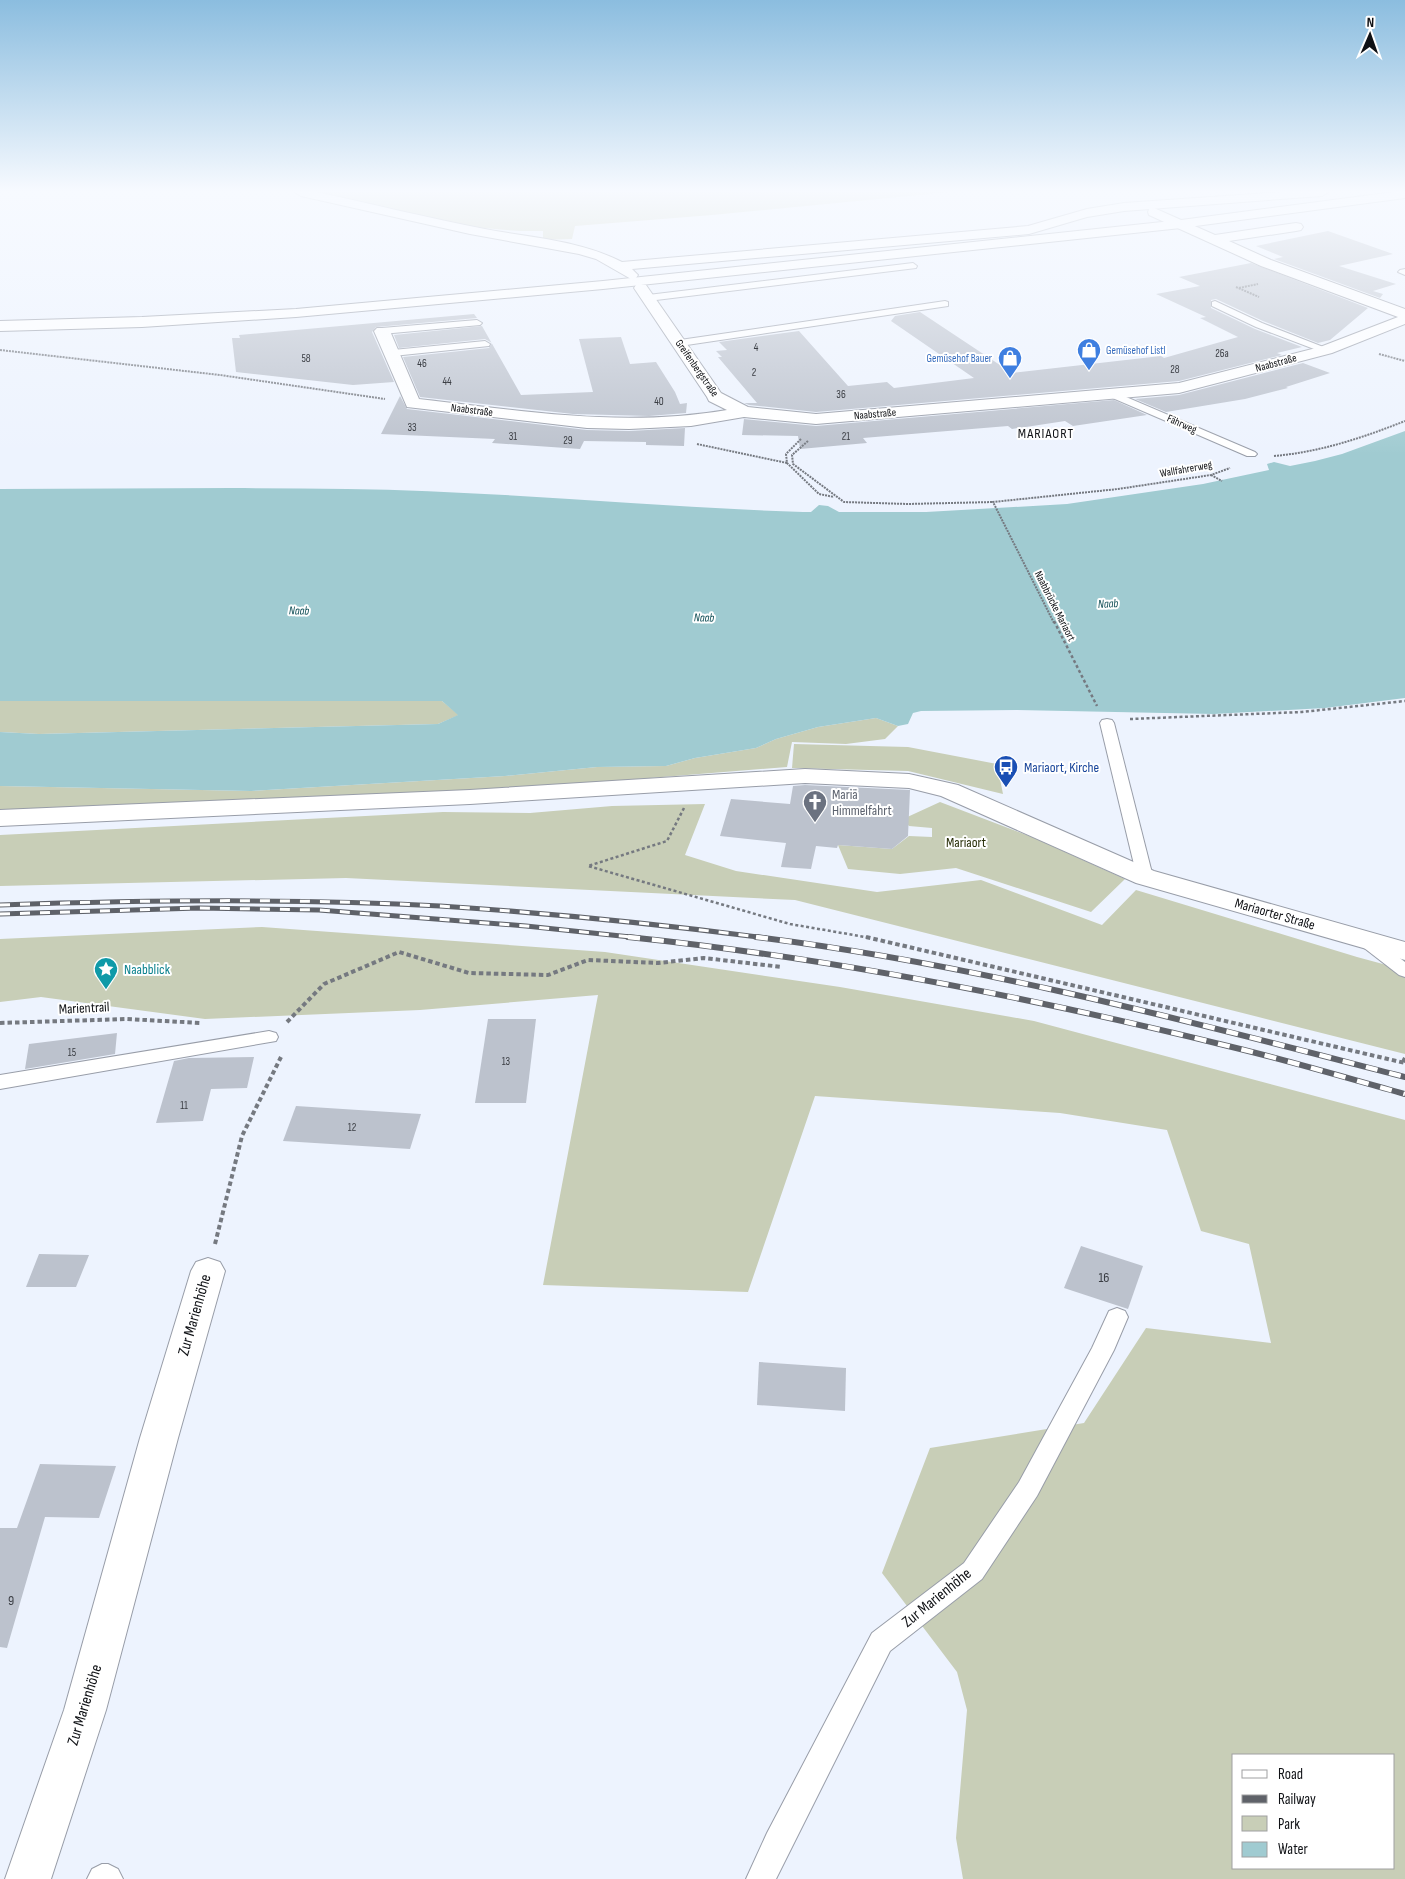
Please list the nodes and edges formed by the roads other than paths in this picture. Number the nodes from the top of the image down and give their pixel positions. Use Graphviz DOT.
graph roads {
  1 [pos="654,280"];
  2 [pos="790,280"];
  3 [pos="1311,280"];
  4 [pos="644,293"];
  5 [pos="945,304"];
  6 [pos="1215,304"];
  7 [pos="1405,314"];
  8 [pos="1405,319"];
  9 [pos="477,323"];
  10 [pos="0,326"];
  11 [pos="382,331"];
  12 [pos="680,343"];
  13 [pos="485,344"];
  14 [pos="1326,350"];
  15 [pos="393,353"];
  16 [pos="1112,394"];
  17 [pos="744,412"];
  18 [pos="1251,454"];
  19 [pos="1104,717"];
  20 [pos="0,818"];
  21 [pos="1145,877"];
  22 [pos="1365,940"];
  23 [pos="1405,951"];
  24 [pos="1405,971"];
  25 [pos="268,1037"];
  26 [pos="0,1082"];
  27 [pos="208,1271"];
  28 [pos="1117,1317"];
  29 [pos="28,1879"];
  30 [pos="102,1879"];
  31 [pos="108,1879"];
  32 [pos="761,1879"];
  1 -- 10 [label="street"];
  2 -- 4 [label="lane"];
  3 -- 7 [label="street"];
  4 -- 12 [label="street, Greifenbergstraße"];
  5 -- 12 [label="lane"];
  6 -- 14 [label="lane"];
  8 -- 14 [label="street, Naabstraße"];
  9 -- 11 [label="lane"];
  11 -- 15 [label="street"];
  12 -- 17 [label="street, Greifenbergstraße"];
  13 -- 15 [label="lane"];
  14 -- 16 [label="street, Naabstraße"];
  15 -- 17 [label="street, Naabstraße"];
  16 -- 17 [label="street, Naabstraße"];
  16 -- 18 [label="lane, Fährweg"];
  19 -- 21 [label="lane"];
  20 -- 21 [label="street, Mariaorter Straße"];
  21 -- 22 [label="street, Mariaorter Straße"];
  22 -- 23 [label="street, Mariaorter Straße"];
  22 -- 24 [label="lane"];
  25 -- 26 [label="lane"];
  27 -- 29 [label="street, Zur Marienhöhe"];
  28 -- 32 [label="lane, Zur Marienhöhe"];
  30 -- 31 [label="lane"];
}
